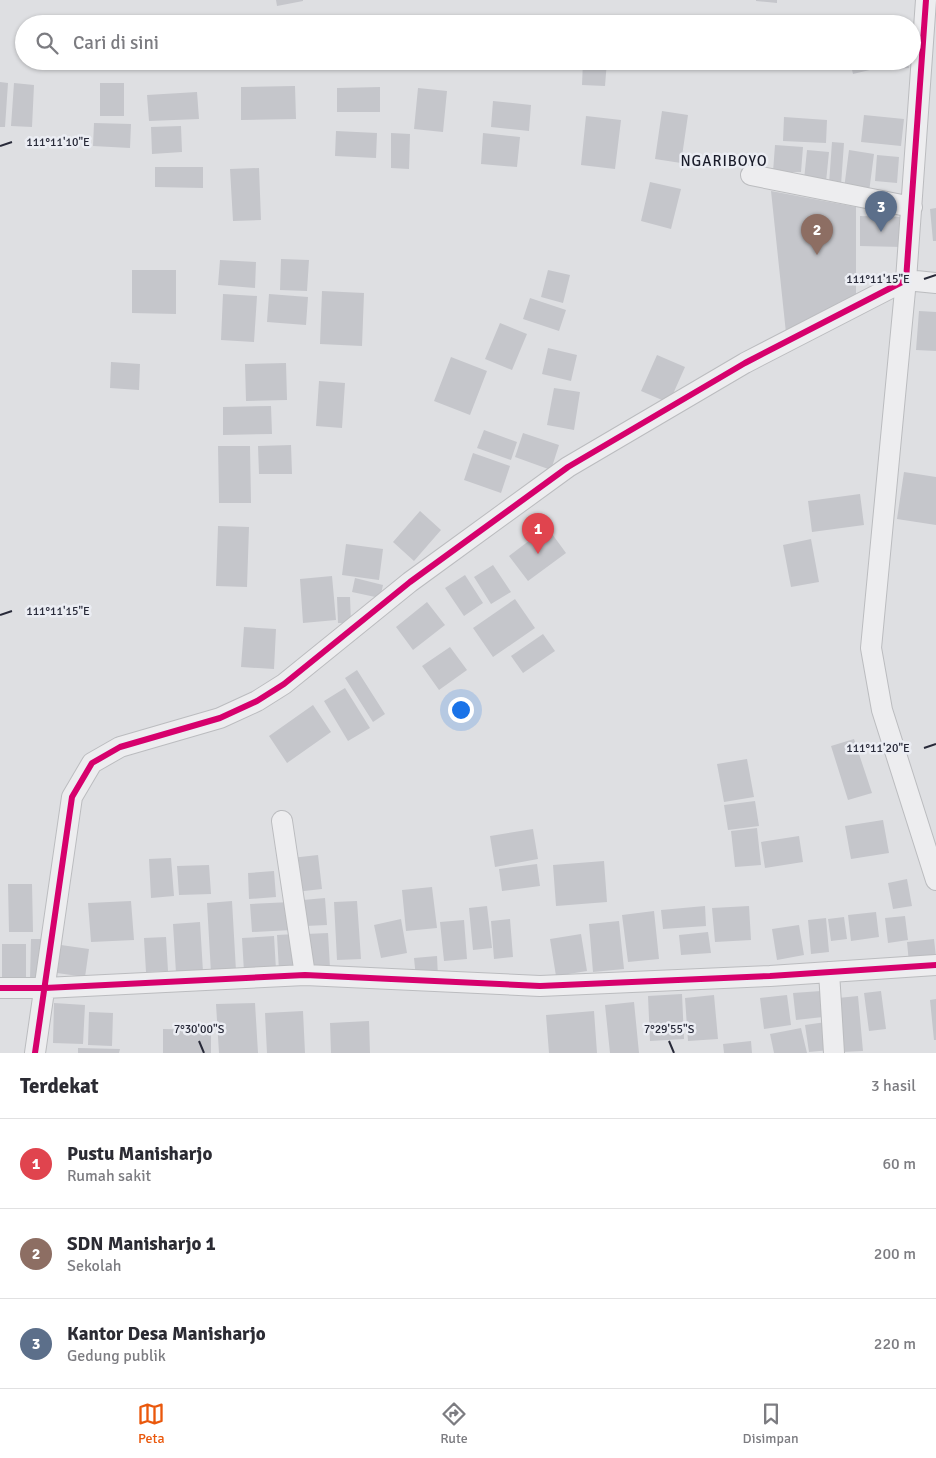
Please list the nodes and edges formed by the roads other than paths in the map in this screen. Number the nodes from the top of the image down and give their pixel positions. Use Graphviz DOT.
graph roads {
  1 [pos="926,0"];
  2 [pos="751,175"];
  3 [pos="912,207"];
  4 [pos="906,280"];
  5 [pos="936,283"];
  6 [pos="282,821"];
  7 [pos="936,880"];
  8 [pos="936,965"];
  9 [pos="829,972"];
  10 [pos="305,975"];
  11 [pos="0,988"];
  12 [pos="45,988"];
  13 [pos="35,1053"];
  14 [pos="834,1053"];
  1 -- 3 [label="street"];
  2 -- 3 [label="street"];
  3 -- 4 [label="street"];
  4 -- 5 [label="street"];
  4 -- 7 [label="street"];
  4 -- 12 [label="street"];
  6 -- 10 [label="street"];
  8 -- 9 [label="street"];
  9 -- 10 [label="street"];
  9 -- 14 [label="street"];
  10 -- 12 [label="street"];
  11 -- 12 [label="street"];
  12 -- 13 [label="street"];
}
